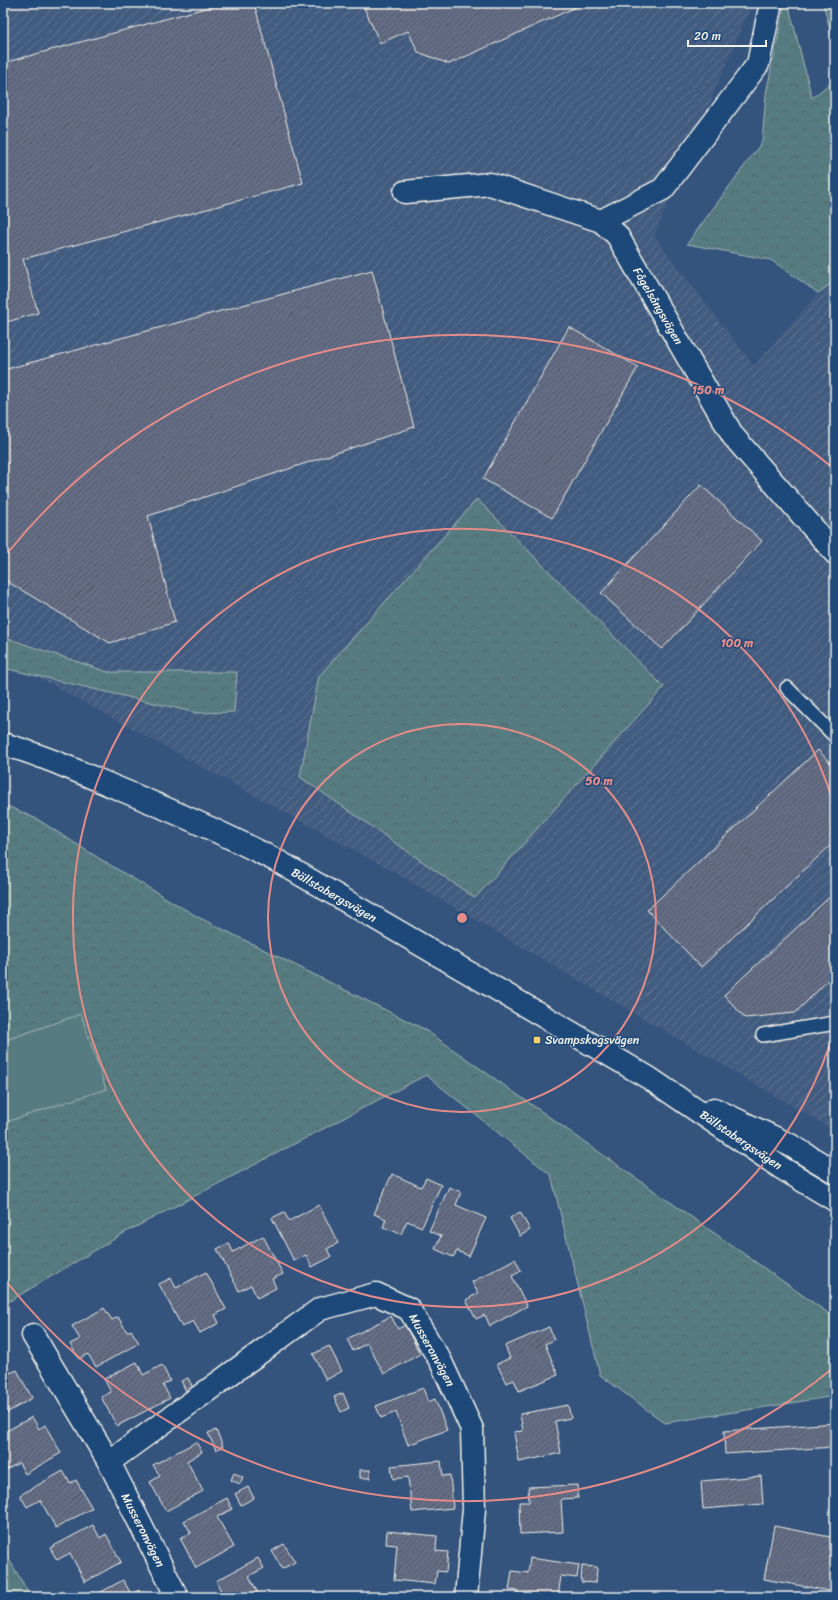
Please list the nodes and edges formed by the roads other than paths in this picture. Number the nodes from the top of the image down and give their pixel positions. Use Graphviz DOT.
graph roads {
  1 [pos="771,3"];
  2 [pos="405,192"];
  3 [pos="602,221"];
  4 [pos="835,553"];
  5 [pos="787,688"];
  6 [pos="835,736"];
  7 [pos="3,744"];
  8 [pos="835,1023"];
  9 [pos="764,1035"];
  10 [pos="649,1078"];
  11 [pos="835,1172"];
  12 [pos="835,1200"];
  13 [pos="33,1335"];
  14 [pos="109,1462"];
  15 [pos="177,1597"];
  16 [pos="466,1597"];
  1 -- 3 [label="street"];
  2 -- 3 [label="street, Fågelsångsvägen"];
  3 -- 4 [label="street, Fågelsångsvägen"];
  5 -- 6 [label="lane"];
  7 -- 10 [label="street, Bällstabergsvägen"];
  8 -- 9 [label="lane"];
  10 -- 11 [label="street, Bällstabergsvägen"];
  10 -- 12 [label="street, Bällstabergsvägen"];
  13 -- 14 [label="street, Musseronvägen"];
  14 -- 15 [label="street, Musseronvägen"];
  14 -- 16 [label="street, Musseronvägen"];
}
